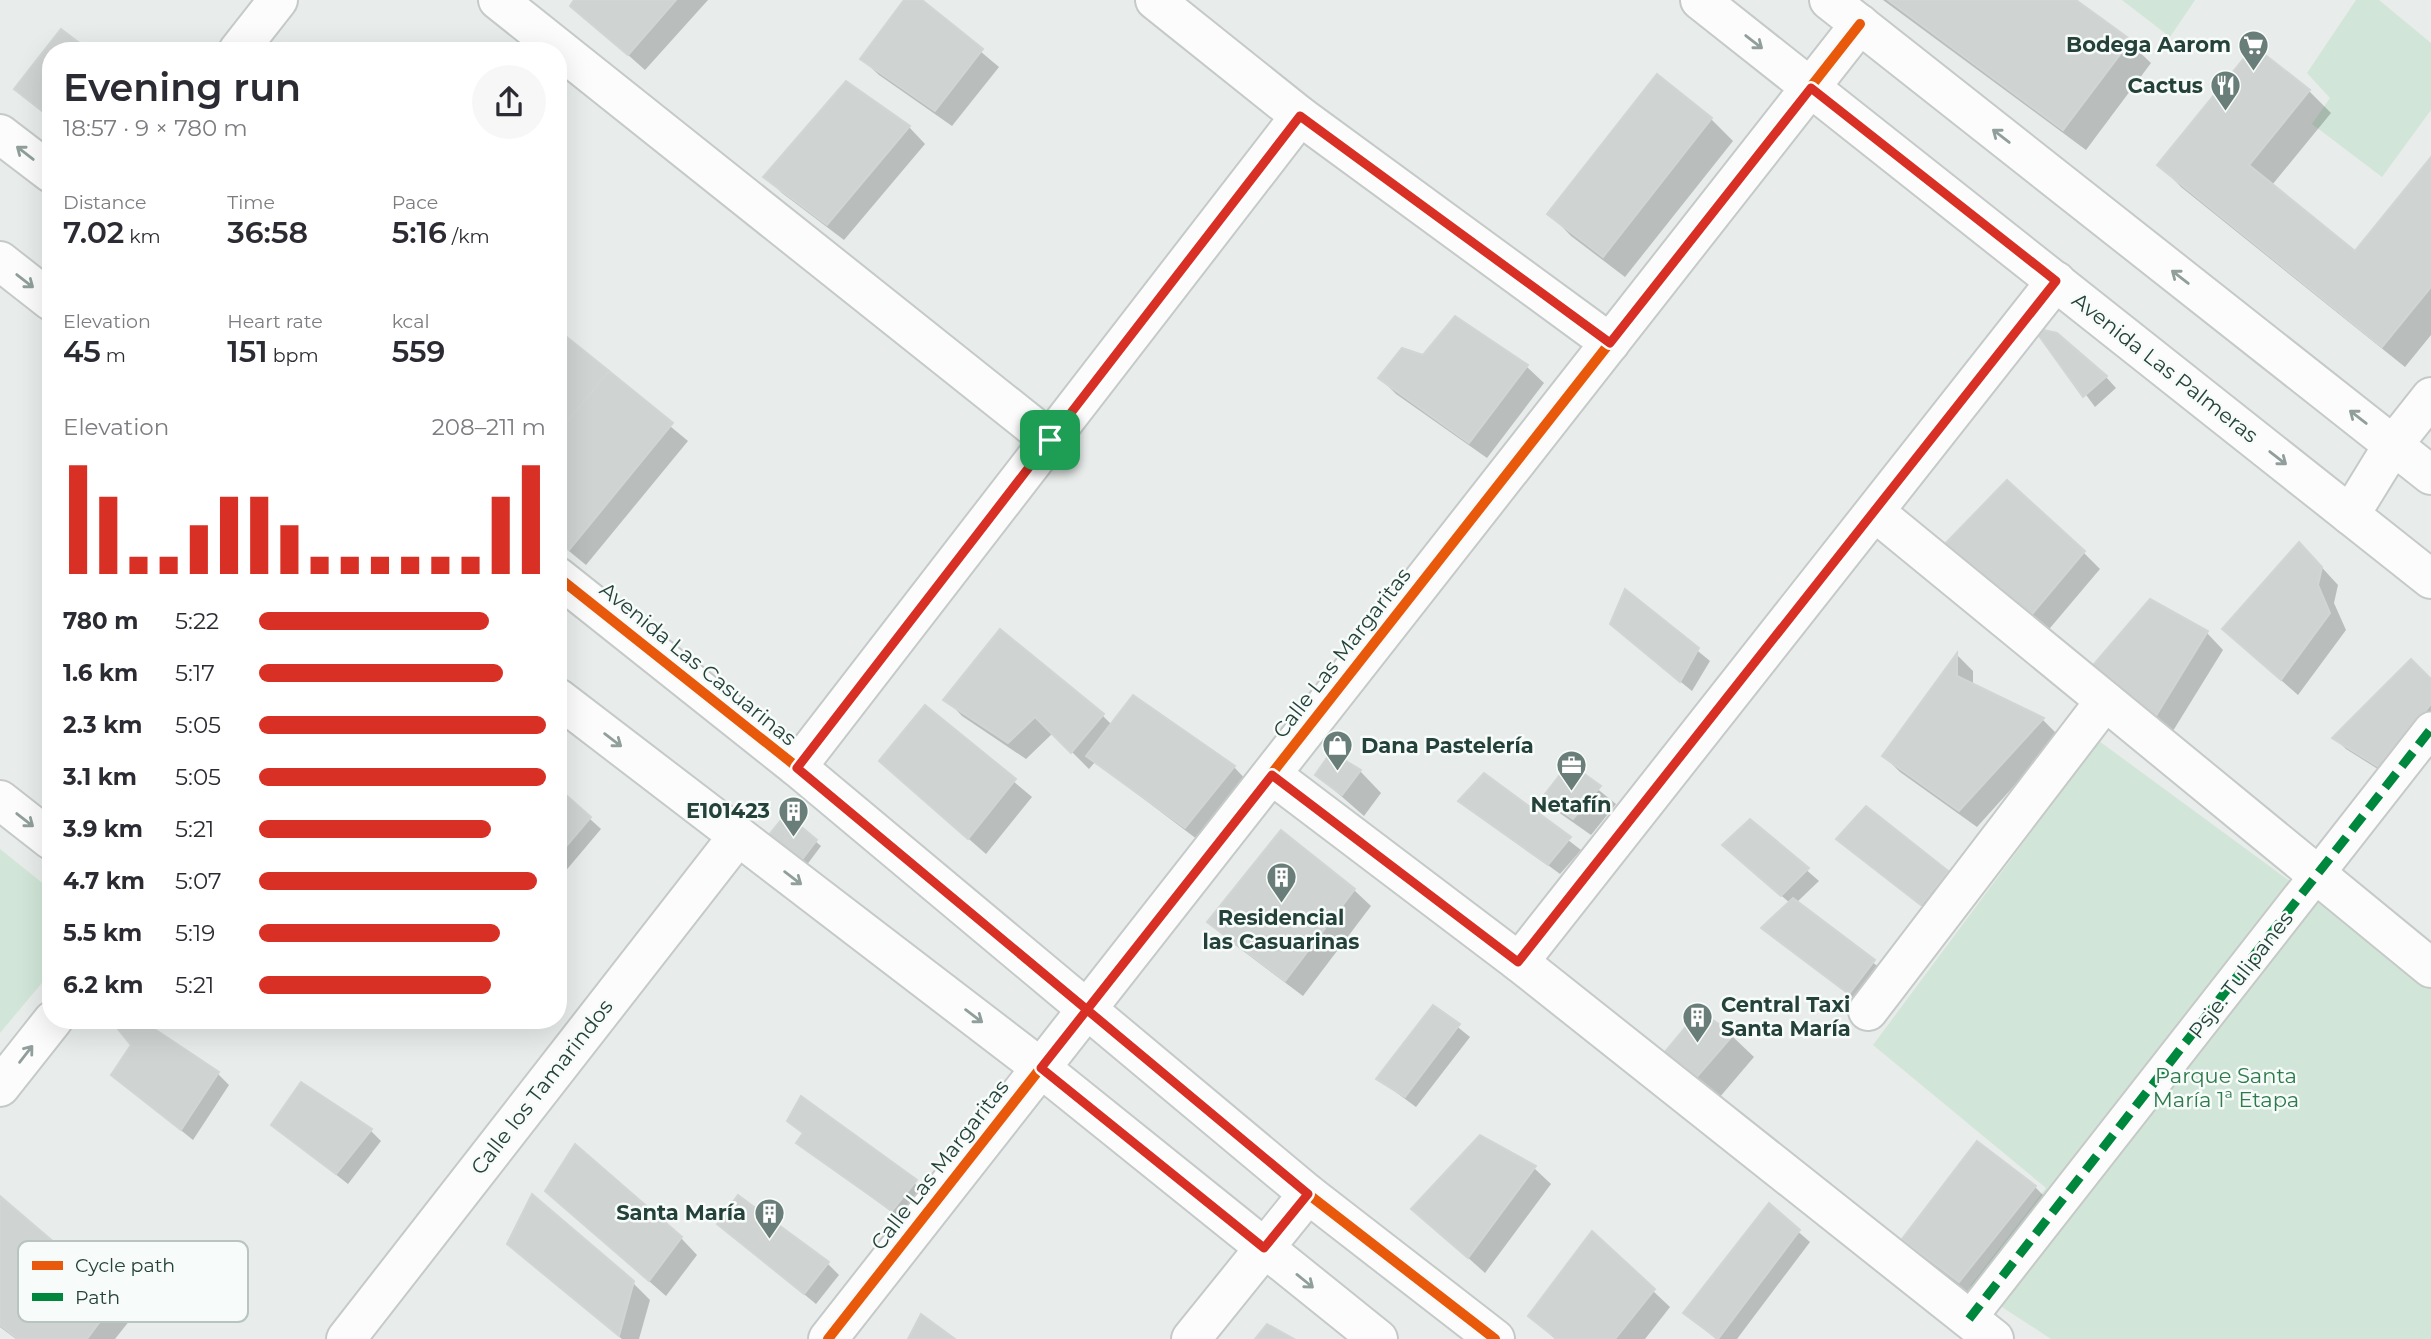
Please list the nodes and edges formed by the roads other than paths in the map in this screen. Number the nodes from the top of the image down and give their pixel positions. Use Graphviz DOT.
graph roads {
  1 [pos="278,0"];
  2 [pos="498,0"];
  3 [pos="1155,0"];
  4 [pos="1700,0"];
  5 [pos="1829,0"];
  6 [pos="1860,24"];
  7 [pos="245,42"];
  8 [pos="551,42"];
  9 [pos="567,55"];
  10 [pos="1811,88"];
  11 [pos="1300,116"];
  12 [pos="0,134"];
  13 [pos="42,166"];
  14 [pos="0,261"];
  15 [pos="2056,281"];
  16 [pos="42,294"];
  17 [pos="1610,343"];
  18 [pos="2431,397"];
  19 [pos="1050,440"];
  20 [pos="2393,445"];
  21 [pos="2431,475"];
  22 [pos="1875,512"];
  23 [pos="2350,515"];
  24 [pos="2431,579"];
  25 [pos="567,584"];
  26 [pos="2105,701"];
  27 [pos="567,705"];
  28 [pos="2431,729"];
  29 [pos="797,768"];
  30 [pos="1272,775"];
  31 [pos="0,800"];
  32 [pos="42,833"];
  33 [pos="738,836"];
  34 [pos="2318,875"];
  35 [pos="1518,962"];
  36 [pos="2431,968"];
  37 [pos="1088,1008"];
  38 [pos="1868,1011"];
  39 [pos="46,1029"];
  40 [pos="1041,1068"];
  41 [pos="0,1087"];
  42 [pos="1308,1194"];
  43 [pos="1264,1248"];
  44 [pos="1982,1329"];
  45 [pos="346,1339"];
  46 [pos="828,1339"];
  47 [pos="1191,1339"];
  48 [pos="1378,1339"];
  49 [pos="1495,1339"];
  1 -- 7 [label="street"];
  2 -- 8 [label="street"];
  3 -- 11 [label="street"];
  4 -- 10 [label="street, Avenida Las Palmeras, one-way"];
  5 -- 6 [label="street"];
  6 -- 10 [label="street, Calle Las Margaritas"];
  20 -- 6 [label="street, one-way"];
  9 -- 19 [label="street"];
  10 -- 15 [label="street, Avenida Las Palmeras"];
  10 -- 17 [label="street, Calle Las Margaritas"];
  11 -- 17 [label="street"];
  11 -- 19 [label="street"];
  13 -- 12 [label="street, one-way"];
  14 -- 16 [label="street, one-way"];
  15 -- 22 [label="street"];
  15 -- 23 [label="street, Avenida Las Palmeras, one-way"];
  17 -- 30 [label="street, Calle Las Margaritas"];
  18 -- 20 [label="street"];
  19 -- 29 [label="street"];
  20 -- 21 [label="street"];
  20 -- 23 [label="street"];
  22 -- 26 [label="street"];
  22 -- 35 [label="street"];
  23 -- 24 [label="street, Avenida Las Palmeras"];
  25 -- 29 [label="street, Avenida Las Casuarinas"];
  26 -- 34 [label="street"];
  26 -- 38 [label="street"];
  27 -- 33 [label="street, one-way"];
  28 -- 34 [label="street, Psje. Tulipanes"];
  29 -- 37 [label="street, Avenida Las Casuarinas"];
  30 -- 35 [label="street"];
  30 -- 37 [label="street, Calle Las Margaritas"];
  31 -- 32 [label="street, one-way"];
  33 -- 40 [label="street, one-way"];
  33 -- 45 [label="street, Calle los Tamarindos"];
  34 -- 36 [label="street"];
  34 -- 44 [label="street, Psje. Tulipanes"];
  35 -- 44 [label="street"];
  37 -- 40 [label="street, Calle Las Margaritas"];
  37 -- 42 [label="street, Avenida Las Casuarinas"];
  41 -- 39 [label="street, one-way"];
  40 -- 43 [label="street"];
  40 -- 46 [label="street, Calle Las Margaritas"];
  42 -- 43 [label="street"];
  42 -- 49 [label="street, Avenida Las Casuarinas"];
  43 -- 47 [label="street"];
  43 -- 48 [label="street, one-way"];
}
